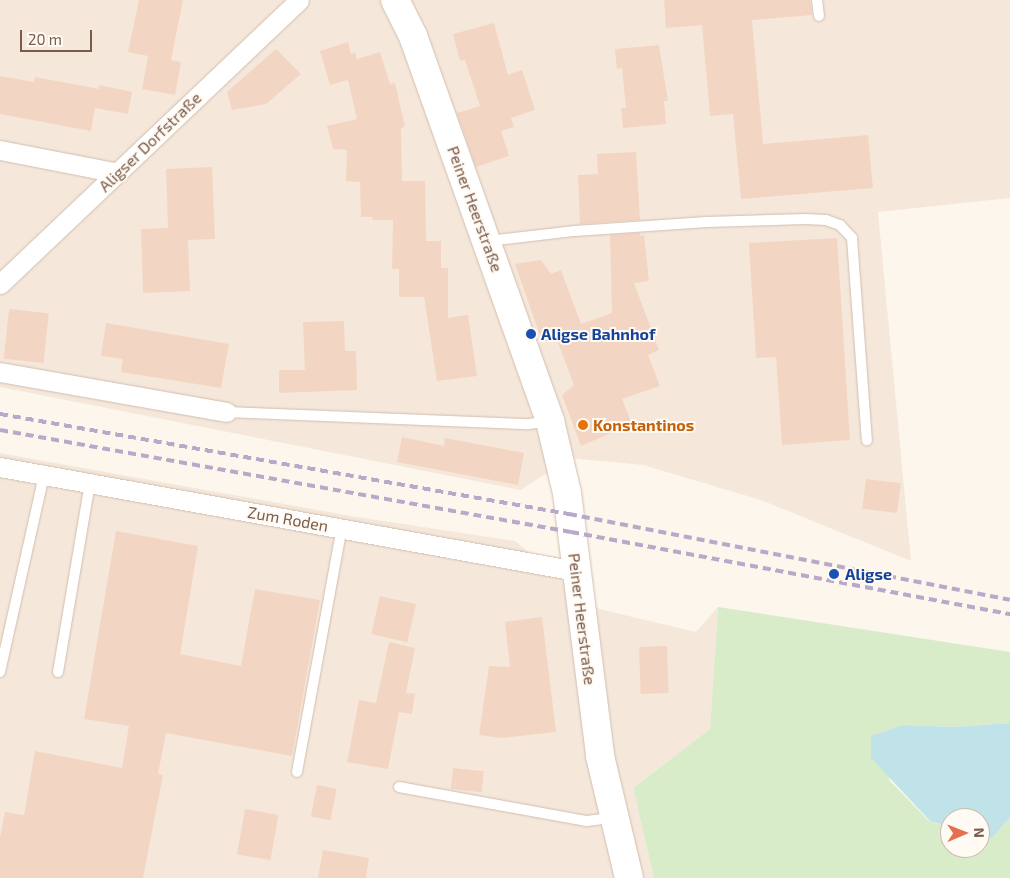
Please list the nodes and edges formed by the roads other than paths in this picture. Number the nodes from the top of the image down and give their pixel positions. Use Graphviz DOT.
graph roads {
  1 [pos="300,0"];
  2 [pos="395,0"];
  3 [pos="817,0"];
  4 [pos="819,16"];
  5 [pos="0,150"];
  6 [pos="118,173"];
  7 [pos="487,242"];
  8 [pos="0,284"];
  9 [pos="0,372"];
  10 [pos="226,412"];
  11 [pos="550,421"];
  12 [pos="867,440"];
  13 [pos="0,467"];
  14 [pos="44,475"];
  15 [pos="90,484"];
  16 [pos="342,528"];
  17 [pos="576,571"];
  18 [pos="0,672"];
  19 [pos="58,672"];
  20 [pos="297,772"];
  21 [pos="399,787"];
  22 [pos="614,818"];
  23 [pos="629,878"];
  1 -- 6 [label="street, Aligser Dorfstraße"];
  2 -- 7 [label="street, Peiner Heerstraße"];
  3 -- 4 [label="lane"];
  5 -- 6 [label="street"];
  6 -- 8 [label="street, Aligser Dorfstraße"];
  7 -- 11 [label="street, Peiner Heerstraße"];
  7 -- 12 [label="lane"];
  9 -- 10 [label="street"];
  10 -- 11 [label="lane"];
  11 -- 17 [label="street, Peiner Heerstraße"];
  13 -- 14 [label="street, Zum Roden"];
  14 -- 15 [label="street, Zum Roden"];
  14 -- 18 [label="lane"];
  15 -- 16 [label="street, Zum Roden"];
  15 -- 19 [label="lane"];
  16 -- 17 [label="street, Zum Roden"];
  16 -- 20 [label="lane"];
  17 -- 22 [label="street, Peiner Heerstraße"];
  21 -- 22 [label="lane"];
  22 -- 23 [label="street, Peiner Heerstraße"];
}
